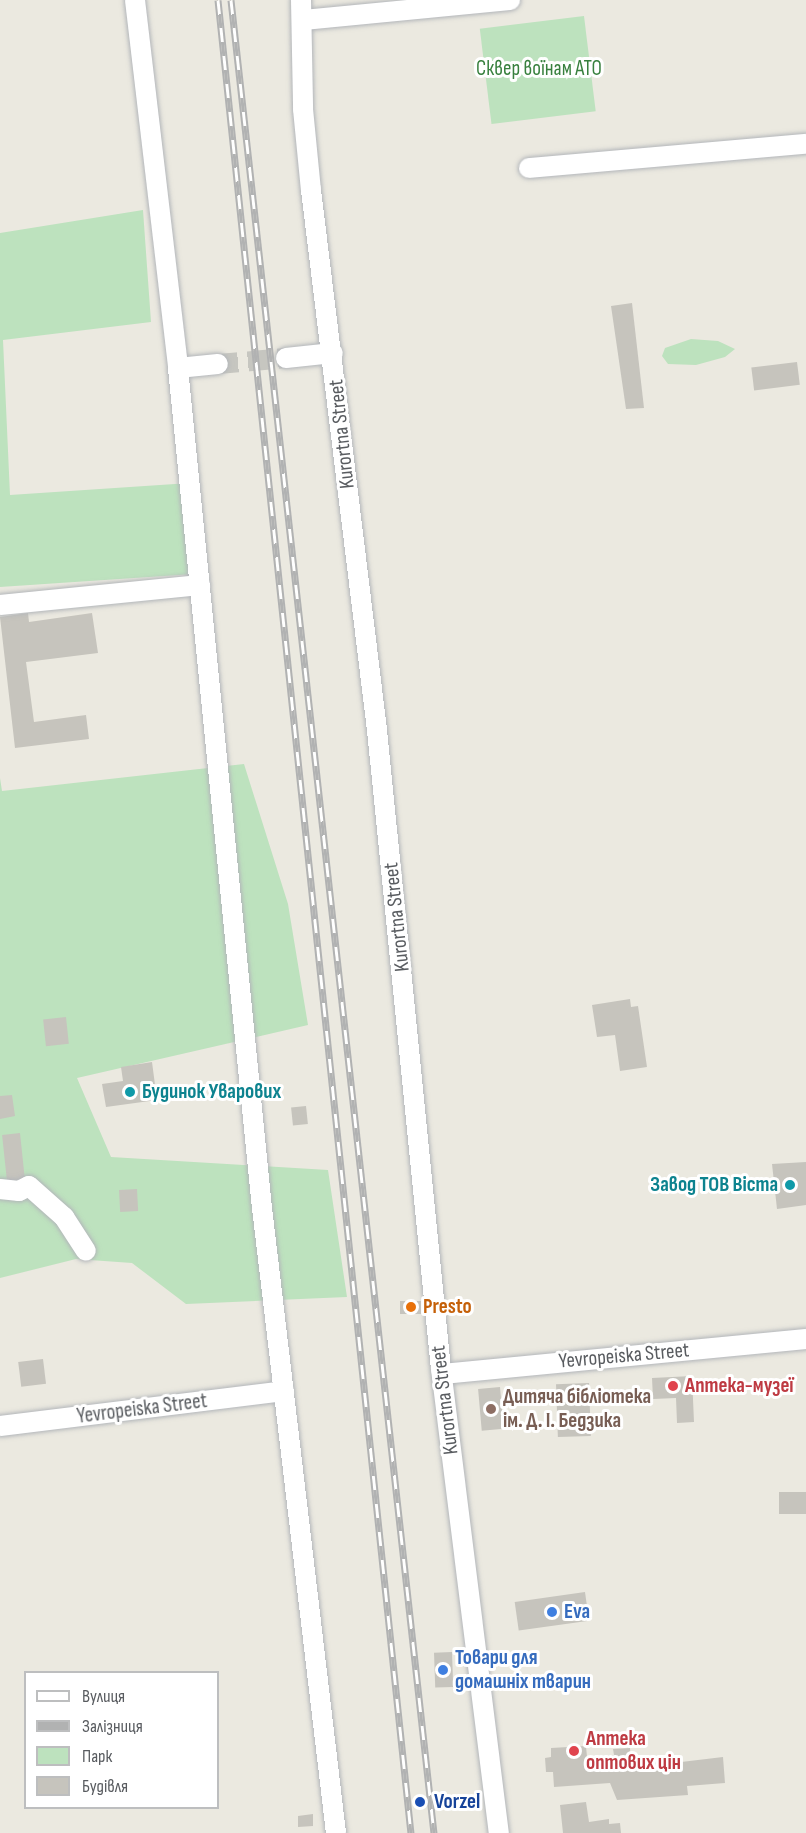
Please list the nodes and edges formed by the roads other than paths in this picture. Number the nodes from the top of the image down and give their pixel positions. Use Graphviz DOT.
graph roads {
  1 [pos="135,0"];
  2 [pos="301,0"];
  3 [pos="510,0"];
  4 [pos="303,20"];
  5 [pos="806,144"];
  6 [pos="529,168"];
  7 [pos="333,353"];
  8 [pos="286,358"];
  9 [pos="218,364"];
  10 [pos="178,368"];
  11 [pos="200,585"];
  12 [pos="0,605"];
  13 [pos="0,1189"];
  14 [pos="86,1251"];
  15 [pos="806,1339"];
  16 [pos="442,1374"];
  17 [pos="284,1391"];
  18 [pos="0,1426"];
  19 [pos="336,1833"];
  20 [pos="499,1833"];
  1 -- 10 [label="street"];
  2 -- 4 [label="street, Kurortna Street"];
  3 -- 4 [label="street"];
  4 -- 7 [label="street, Kurortna Street"];
  5 -- 6 [label="street"];
  7 -- 8 [label="street"];
  7 -- 16 [label="street, Kurortna Street"];
  9 -- 10 [label="street"];
  10 -- 11 [label="street"];
  11 -- 12 [label="street"];
  11 -- 17 [label="street"];
  13 -- 14 [label="street"];
  15 -- 16 [label="street, Yevropeiska Street"];
  16 -- 20 [label="street, Kurortna Street"];
  17 -- 18 [label="street, Yevropeiska Street"];
  17 -- 19 [label="street"];
}
